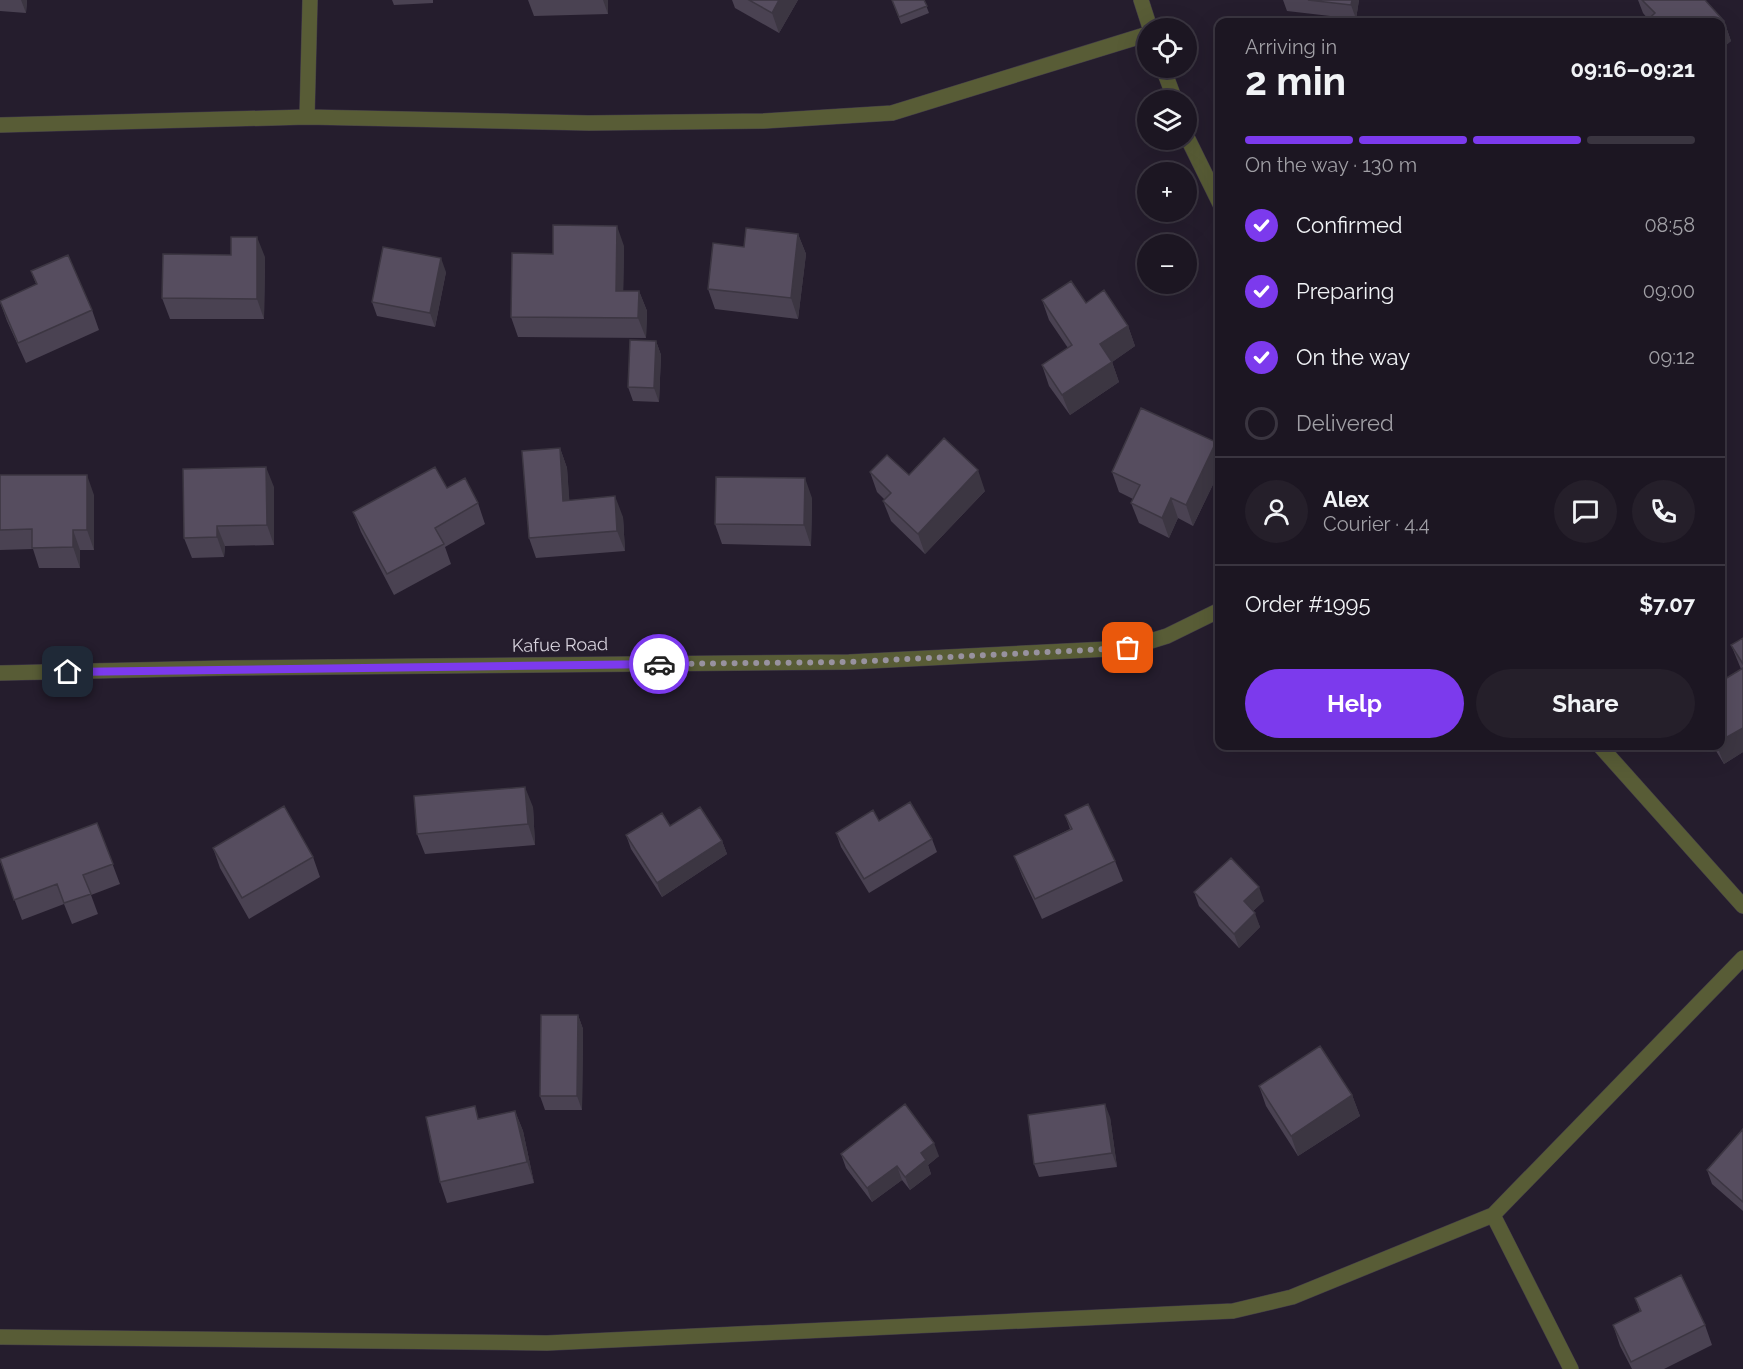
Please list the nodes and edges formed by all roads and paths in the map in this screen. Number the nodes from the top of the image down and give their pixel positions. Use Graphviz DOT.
graph roads {
  1 [pos="310,0"];
  2 [pos="1141,0"];
  3 [pos="1147,18"];
  4 [pos="1137,37"];
  5 [pos="307,117"];
  6 [pos="0,125"];
  7 [pos="1193,150"];
  8 [pos="1215,194"];
  9 [pos="1215,612"];
  10 [pos="0,673"];
  11 [pos="1604,750"];
  12 [pos="1743,906"];
  13 [pos="1743,958"];
  14 [pos="1493,1215"];
  15 [pos="0,1337"];
  16 [pos="1571,1369"];
  1 -- 5 [label="street"];
  2 -- 3 [label="street"];
  4 -- 5 [label="street"];
  5 -- 6 [label="street"];
  7 -- 8 [label="street"];
  9 -- 10 [label="street, Kafue Road"];
  11 -- 12 [label="street"];
  13 -- 14 [label="street"];
  14 -- 15 [label="street"];
  14 -- 16 [label="street"];
}
